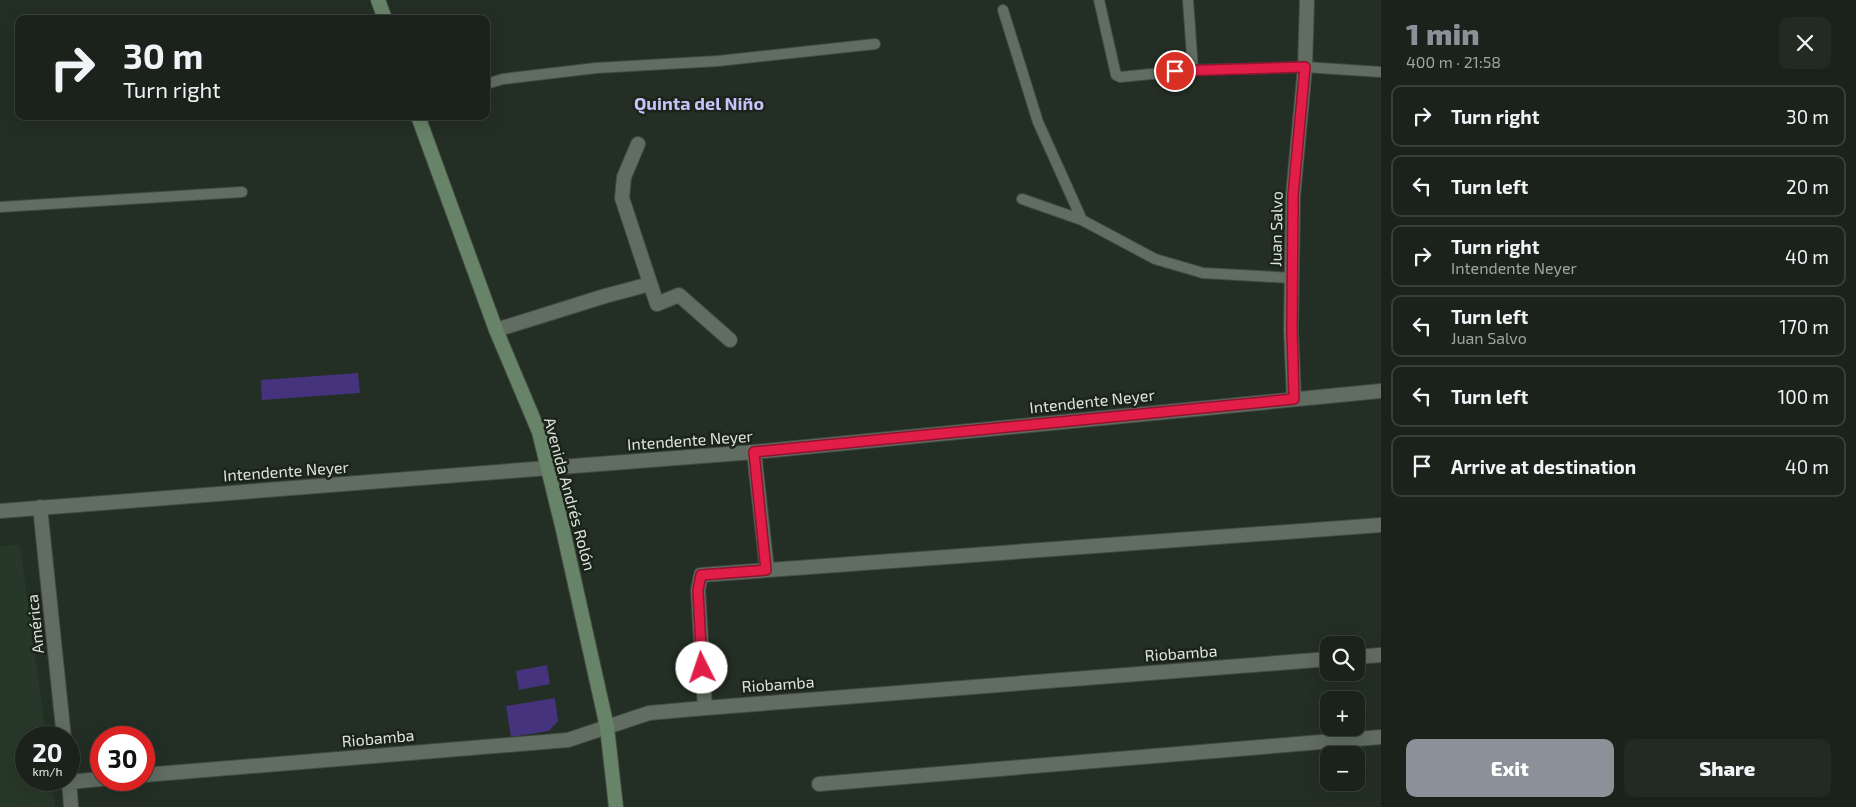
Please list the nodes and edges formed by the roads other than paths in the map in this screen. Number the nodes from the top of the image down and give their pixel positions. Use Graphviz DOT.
graph roads {
  1 [pos="378,0"];
  2 [pos="1098,0"];
  3 [pos="1188,0"];
  4 [pos="1307,0"];
  5 [pos="1003,10"];
  6 [pos="384,15"];
  7 [pos="875,44"];
  8 [pos="1305,67"];
  9 [pos="1193,70"];
  10 [pos="1381,72"];
  11 [pos="490,83"];
  12 [pos="419,120"];
  13 [pos="638,144"];
  14 [pos="242,192"];
  15 [pos="1022,199"];
  16 [pos="0,207"];
  17 [pos="1082,220"];
  18 [pos="1292,278"];
  19 [pos="650,284"];
  20 [pos="496,330"];
  21 [pos="730,340"];
  22 [pos="1381,391"];
  23 [pos="1294,399"];
  24 [pos="754,452"];
  25 [pos="548,468"];
  26 [pos="40,508"];
  27 [pos="0,511"];
  28 [pos="1381,526"];
  29 [pos="766,570"];
  30 [pos="1381,655"];
  31 [pos="1365,656"];
  32 [pos="1320,660"];
  33 [pos="705,708"];
  34 [pos="63,726"];
  35 [pos="607,727"];
  36 [pos="1381,738"];
  37 [pos="155,774"];
  38 [pos="819,784"];
  39 [pos="70,791"];
  40 [pos="71,807"];
  41 [pos="616,807"];
  1 -- 6 [label="main road"];
  2 -- 9 [label="lane"];
  3 -- 9 [label="lane"];
  4 -- 8 [label="street, Juan Salvo"];
  5 -- 17 [label="lane"];
  7 -- 11 [label="lane"];
  8 -- 9 [label="lane"];
  8 -- 10 [label="lane"];
  8 -- 18 [label="street, Juan Salvo"];
  12 -- 20 [label="main road, Avenida Andrés Rolón"];
  13 -- 19 [label="street"];
  14 -- 16 [label="lane"];
  15 -- 17 [label="lane"];
  17 -- 18 [label="lane"];
  18 -- 23 [label="street, Juan Salvo"];
  19 -- 20 [label="street"];
  19 -- 21 [label="street"];
  20 -- 25 [label="main road, Avenida Andrés Rolón"];
  22 -- 23 [label="street, Intendente Neyer"];
  23 -- 24 [label="street, Intendente Neyer"];
  24 -- 25 [label="street, Intendente Neyer"];
  24 -- 29 [label="street"];
  25 -- 26 [label="street, Intendente Neyer"];
  25 -- 35 [label="main road, Avenida Andrés Rolón"];
  26 -- 27 [label="street, Intendente Neyer"];
  26 -- 34 [label="street, América"];
  28 -- 29 [label="street"];
  29 -- 33 [label="street"];
  30 -- 31 [label="street"];
  32 -- 33 [label="street, Riobamba"];
  33 -- 35 [label="street, Riobamba"];
  35 -- 37 [label="street, Riobamba"];
  35 -- 41 [label="main road, Avenida Andrés Rolón"];
  36 -- 38 [label="street"];
  39 -- 40 [label="street"];
}
